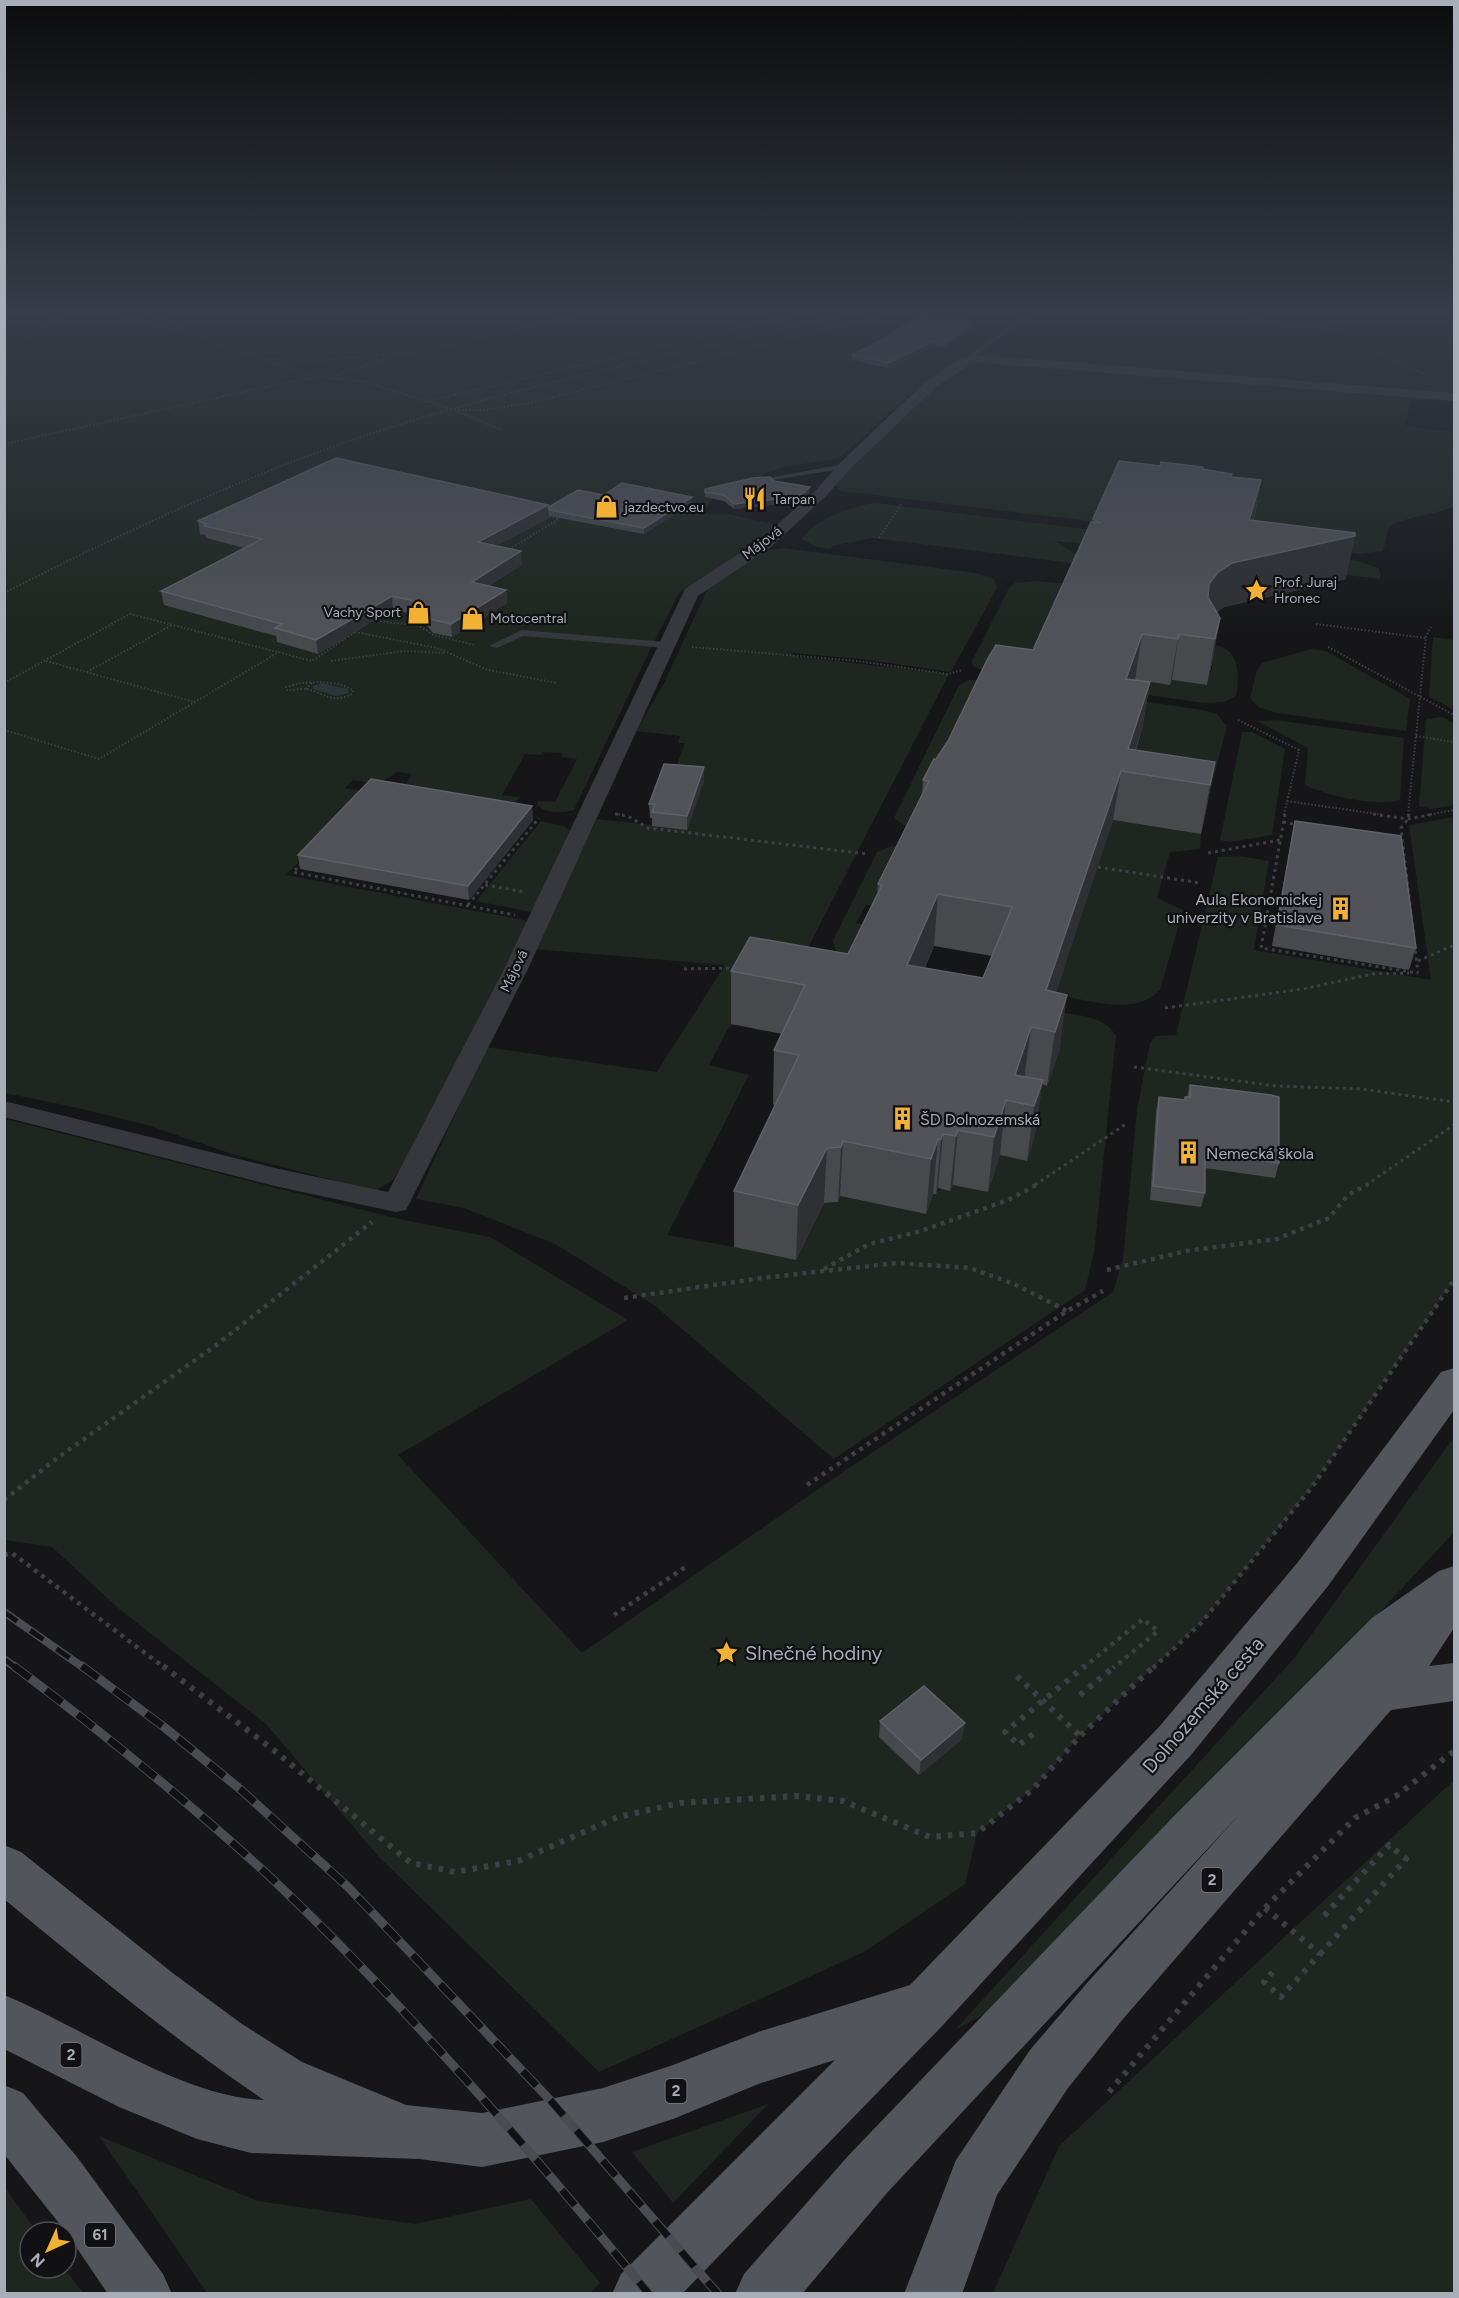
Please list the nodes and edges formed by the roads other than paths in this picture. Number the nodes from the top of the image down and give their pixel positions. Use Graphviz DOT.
graph roads {
  1 [pos="890,422"];
  2 [pos="845,466"];
  3 [pos="766,479"];
  4 [pos="666,645"];
  5 [pos="494,646"];
  6 [pos="4,1108"];
  7 [pos="1454,1384"];
  8 [pos="1455,1583"];
  9 [pos="1455,1594"];
  10 [pos="1455,1682"];
  11 [pos="1378,1692"];
  12 [pos="4,1868"];
  13 [pos="925,2007"];
  14 [pos="4,2021"];
  15 [pos="4,2112"];
  16 [pos="419,2132"];
  17 [pos="143,2294"];
  18 [pos="641,2294"];
  19 [pos="764,2294"];
  20 [pos="933,2294"];
  1 -- 2 [label="street, Májová"];
  2 -- 3 [label="lane"];
  2 -- 4 [label="street, Májová"];
  4 -- 5 [label="lane"];
  4 -- 6 [label="street, Májová"];
  7 -- 13 [label="main road, Dolnozemská cesta"];
  8 -- 19 [label="main road"];
  9 -- 11 [label="main road, 2"];
  10 -- 11 [label="main road"];
  11 -- 20 [label="main road, 2"];
  12 -- 16 [label="main road"];
  13 -- 16 [label="main road, 2"];
  13 -- 18 [label="main road, Dolnozemská cesta"];
  14 -- 16 [label="main road, 2"];
  15 -- 17 [label="main road, 61"];
}
